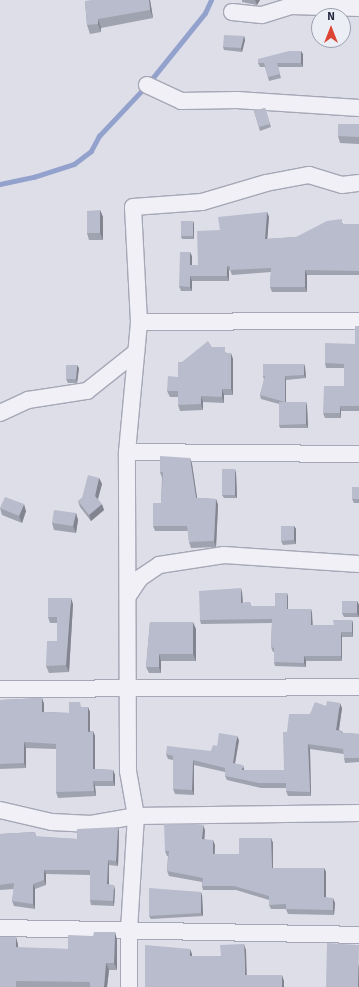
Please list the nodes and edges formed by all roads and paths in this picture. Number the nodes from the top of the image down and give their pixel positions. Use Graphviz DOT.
graph roads {
  1 [pos="359,8"];
  2 [pos="232,12"];
  3 [pos="147,85"];
  4 [pos="359,108"];
  5 [pos="359,183"];
  6 [pos="359,320"];
  7 [pos="139,322"];
  8 [pos="136,352"];
  9 [pos="0,413"];
  10 [pos="128,452"];
  11 [pos="359,454"];
  12 [pos="359,564"];
  13 [pos="128,596"];
  14 [pos="359,688"];
  15 [pos="0,689"];
  16 [pos="128,690"];
  17 [pos="0,810"];
  18 [pos="359,813"];
  19 [pos="136,816"];
  20 [pos="0,928"];
  21 [pos="129,930"];
  22 [pos="359,935"];
  23 [pos="129,987"];
  1 -- 2 [label="street"];
  3 -- 4 [label="street"];
  5 -- 7 [label="street"];
  6 -- 7 [label="street"];
  7 -- 8 [label="street"];
  8 -- 9 [label="street"];
  8 -- 10 [label="street"];
  10 -- 11 [label="street"];
  10 -- 13 [label="street"];
  12 -- 13 [label="street"];
  13 -- 16 [label="street"];
  14 -- 16 [label="street"];
  15 -- 16 [label="street"];
  16 -- 19 [label="street"];
  17 -- 19 [label="street"];
  18 -- 19 [label="street"];
  19 -- 21 [label="street"];
  20 -- 21 [label="street"];
  21 -- 22 [label="street"];
  21 -- 23 [label="street"];
}
